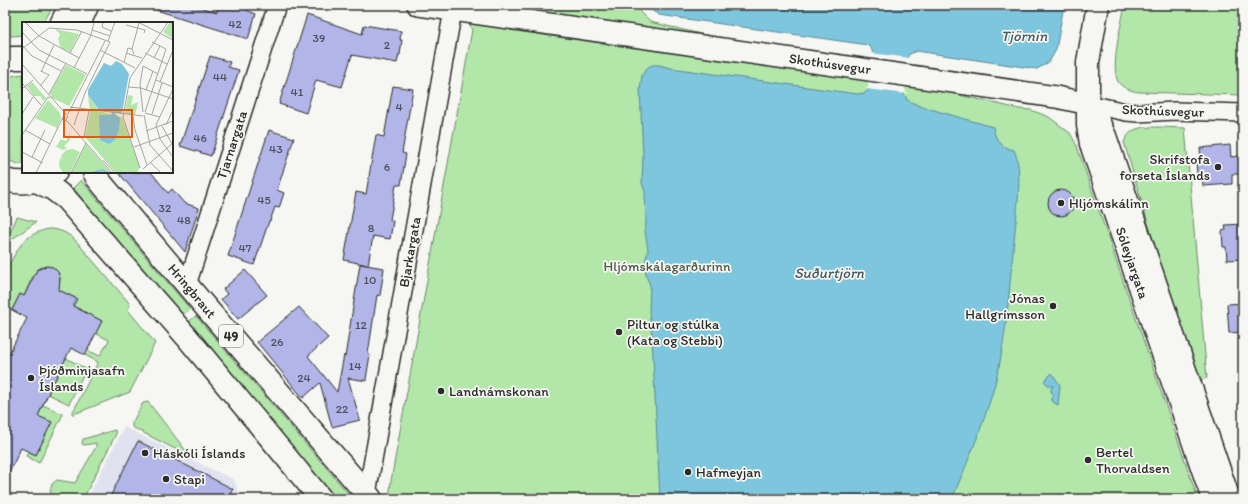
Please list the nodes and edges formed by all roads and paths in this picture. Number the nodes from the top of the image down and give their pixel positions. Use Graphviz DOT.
graph roads {
  1 [pos="70,5"];
  2 [pos="88,5"];
  3 [pos="277,5"];
  4 [pos="418,5"];
  5 [pos="1098,5"];
  6 [pos="453,10"];
  7 [pos="62,22"];
  8 [pos="80,22"];
  9 [pos="1089,104"];
  10 [pos="1243,113"];
  11 [pos="54,173"];
  12 [pos="94,173"];
  13 [pos="36,181"];
  14 [pos="8,186"];
  15 [pos="187,285"];
  16 [pos="369,496"];
  17 [pos="321,499"];
  18 [pos="1212,499"];
  19 [pos="1229,499"];
  1 -- 7 [label="street"];
  2 -- 8 [label="street"];
  3 -- 15 [label="street, Tjarnargata"];
  4 -- 6 [label="street, Skothúsvegur"];
  5 -- 9 [label="main road"];
  6 -- 9 [label="street, Skothúsvegur"];
  6 -- 16 [label="street, Bjarkargata"];
  9 -- 10 [label="street, Skothúsvegur"];
  9 -- 18 [label="main road, Sóleyjargata"];
  9 -- 19 [label="main road, Sóleyjargata"];
  11 -- 13 [label="main road"];
  12 -- 15 [label="main road, Hringbraut / 49"];
  13 -- 14 [label="main road"];
  13 -- 17 [label="main road, 49"];
  15 -- 16 [label="main road, Hringbraut / 49"];
}
